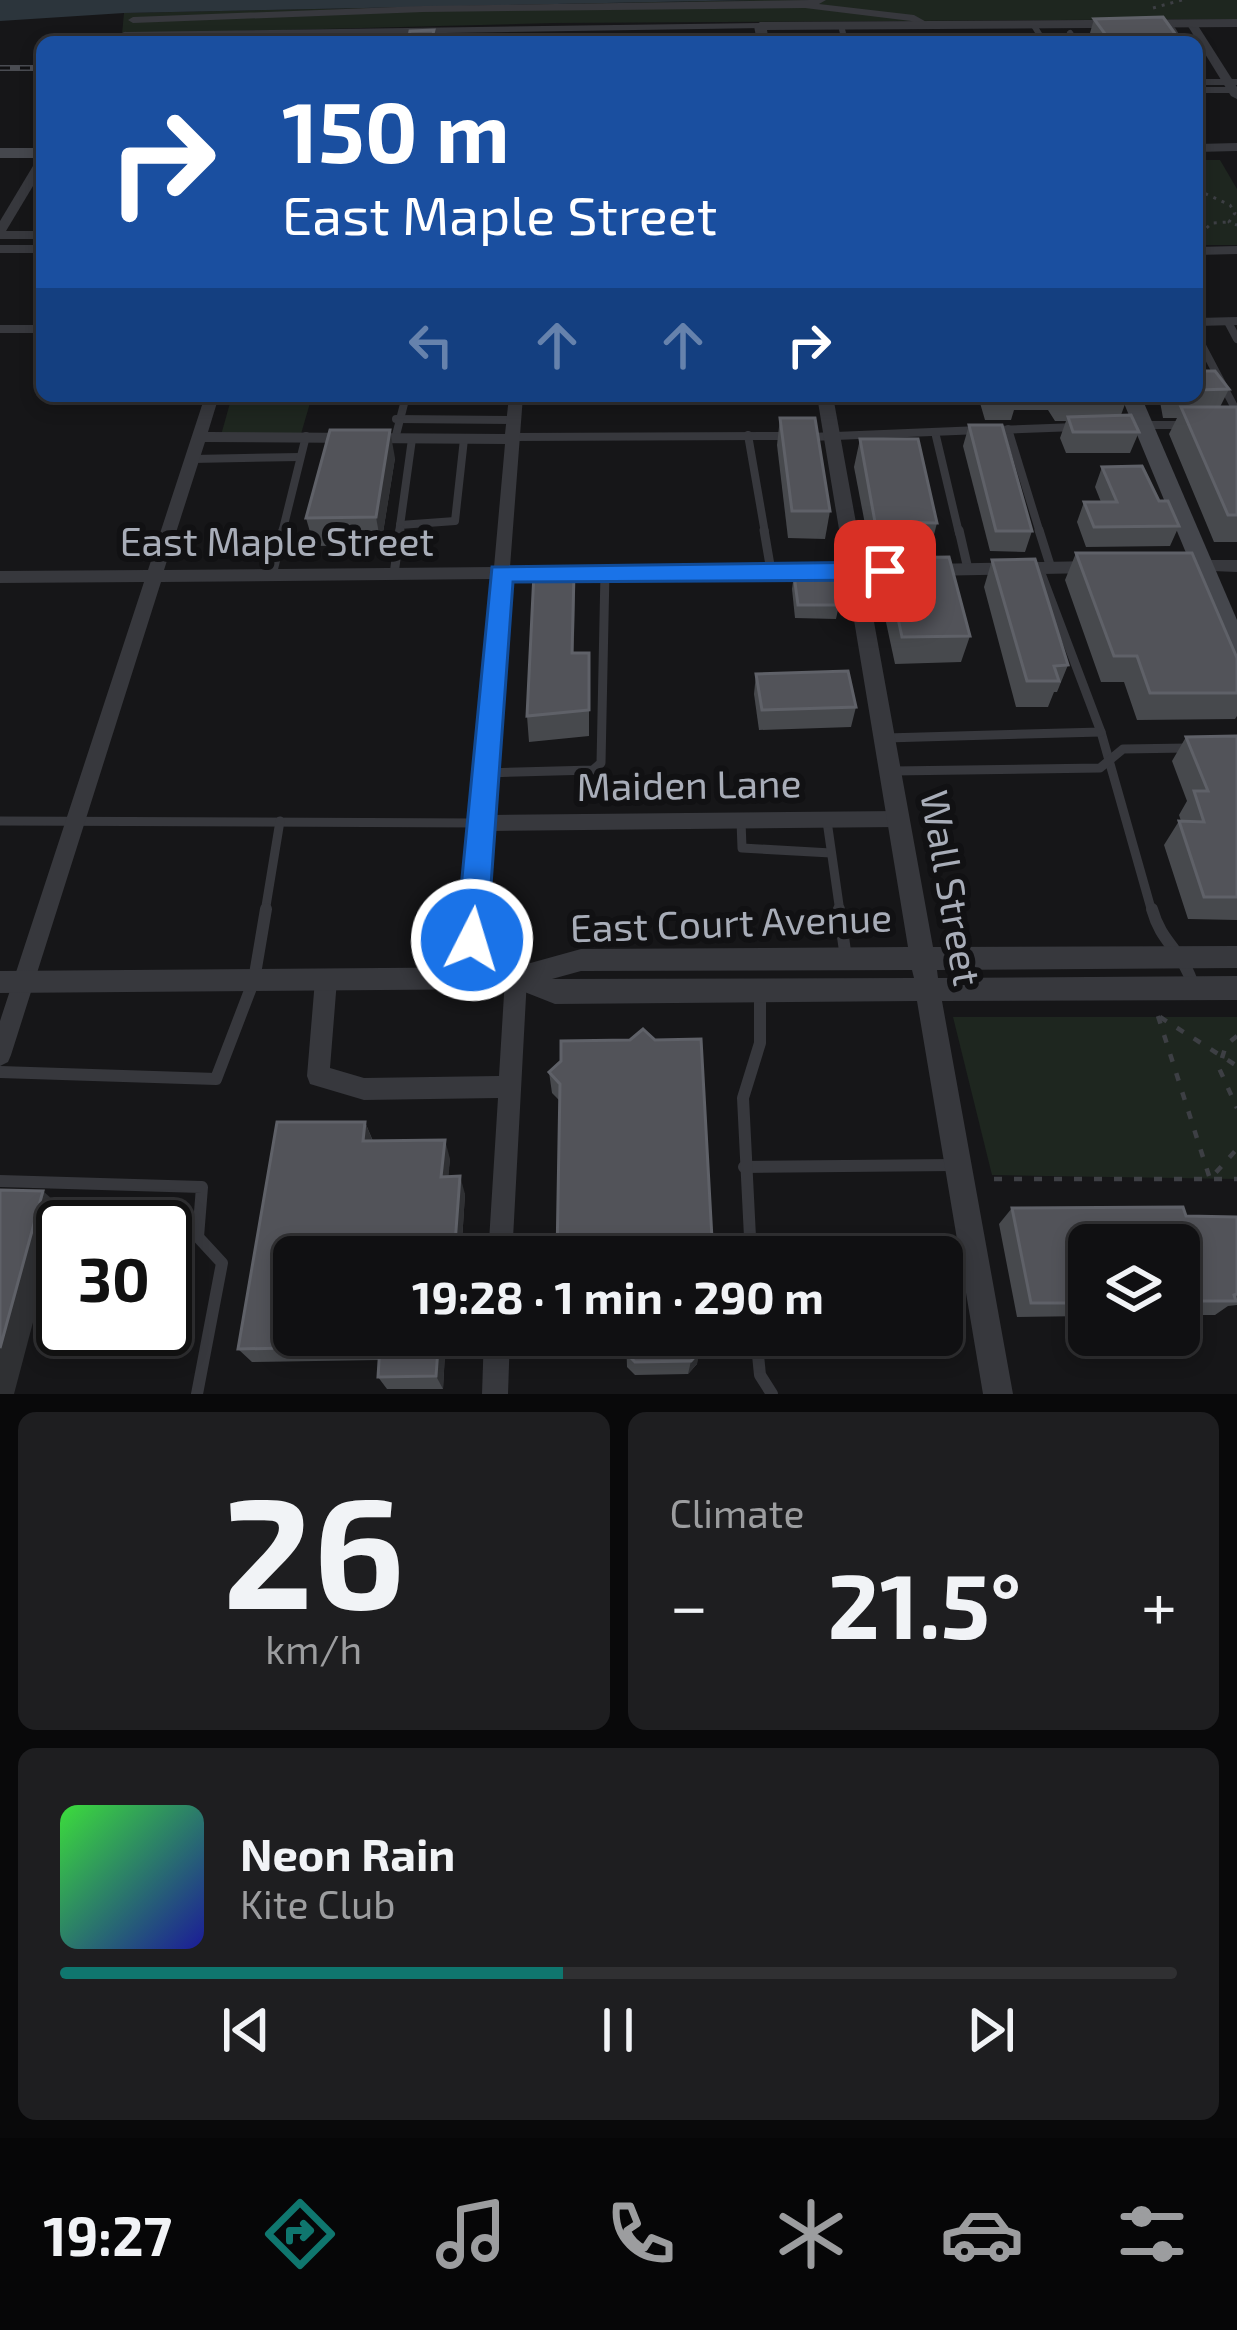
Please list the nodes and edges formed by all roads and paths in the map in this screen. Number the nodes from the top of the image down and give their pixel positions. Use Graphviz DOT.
graph roads {
  1 [pos="820,0"];
  2 [pos="805,5"];
  3 [pos="133,20"];
  4 [pos="1237,22"];
  5 [pos="1191,23"];
  6 [pos="925,24"];
  7 [pos="1034,24"];
  8 [pos="976,25"];
  9 [pos="760,26"];
  10 [pos="841,26"];
  11 [pos="545,28"];
  12 [pos="1173,31"];
  13 [pos="1070,32"];
  14 [pos="125,35"];
  15 [pos="226,36"];
  16 [pos="352,36"];
  17 [pos="544,36"];
  18 [pos="762,36"];
  19 [pos="843,36"];
  20 [pos="981,36"];
  21 [pos="1041,36"];
  22 [pos="1072,36"];
  23 [pos="1176,36"];
  24 [pos="1197,36"];
  25 [pos="1203,49"];
  26 [pos="1203,86"];
  27 [pos="1234,88"];
  28 [pos="1237,147"];
  29 [pos="1203,148"];
  30 [pos="0,153"];
  31 [pos="36,156"];
  32 [pos="36,167"];
  33 [pos="1203,193"];
  34 [pos="1229,221"];
  35 [pos="1237,225"];
  36 [pos="1,228"];
  37 [pos="1203,231"];
  38 [pos="36,234"];
  39 [pos="1203,247"];
  40 [pos="0,249"];
  41 [pos="36,249"];
  42 [pos="1237,250"];
  43 [pos="1232,322"];
  44 [pos="36,328"];
  45 [pos="0,329"];
  46 [pos="1237,339"];
  47 [pos="1203,348"];
  48 [pos="210,402"];
  49 [pos="404,402"];
  50 [pos="514,402"];
  51 [pos="826,402"];
  52 [pos="1131,402"];
  53 [pos="1237,412"];
  54 [pos="397,419"];
  55 [pos="1207,424"];
  56 [pos="1132,425"];
  57 [pos="1098,426"];
  58 [pos="1008,429"];
  59 [pos="512,432"];
  60 [pos="935,432"];
  61 [pos="748,435"];
  62 [pos="306,436"];
  63 [pos="832,436"];
  64 [pos="199,437"];
  65 [pos="403,439"];
  66 [pos="464,439"];
  67 [pos="301,458"];
  68 [pos="192,459"];
  69 [pos="400,525"];
  70 [pos="1191,566"];
  71 [pos="1237,566"];
  72 [pos="1116,567"];
  73 [pos="1045,568"];
  74 [pos="968,569"];
  75 [pos="772,571"];
  76 [pos="855,571"];
  77 [pos="605,572"];
  78 [pos="501,573"];
  79 [pos="394,574"];
  80 [pos="272,575"];
  81 [pos="154,576"];
  82 [pos="0,577"];
  83 [pos="1237,647"];
  84 [pos="1102,732"];
  85 [pos="884,738"];
  86 [pos="1208,748"];
  87 [pos="1112,758"];
  88 [pos="890,771"];
  89 [pos="485,773"];
  90 [pos="898,819"];
  91 [pos="76,820"];
  92 [pos="740,820"];
  93 [pos="827,820"];
  94 [pos="0,821"];
  95 [pos="280,821"];
  96 [pos="481,823"];
  97 [pos="832,853"];
  98 [pos="922,956"];
  99 [pos="1185,957"];
  100 [pos="1237,957"];
  101 [pos="846,958"];
  102 [pos="469,978"];
  103 [pos="516,978"];
  104 [pos="254,980"];
  105 [pos="326,980"];
  106 [pos="12,982"];
  107 [pos="1194,988"];
  108 [pos="1237,988"];
  109 [pos="930,989"];
  110 [pos="760,990"];
  111 [pos="1237,1036"];
  112 [pos="0,1055"];
  113 [pos="1220,1056"];
  114 [pos="1237,1066"];
  115 [pos="0,1072"];
  116 [pos="508,1087"];
  117 [pos="1237,1108"];
  118 [pos="1237,1149"];
  119 [pos="960,1165"];
  120 [pos="744,1167"];
  121 [pos="1210,1178"];
  122 [pos="1237,1178"];
  123 [pos="994,1179"];
  124 [pos="0,1181"];
  125 [pos="501,1236"];
  126 [pos="749,1236"];
  127 [pos="963,1268"];
  128 [pos="977,1268"];
  129 [pos="496,1356"];
  130 [pos="758,1356"];
  131 [pos="197,1394"];
  132 [pos="494,1394"];
  133 [pos="772,1394"];
  134 [pos="998,1394"];
  1 -- 2 [label="street"];
  2 -- 3 [label="street"];
  2 -- 6 [label="street"];
  4 -- 5 [label="street"];
  5 -- 7 [label="street"];
  5 -- 24 [label="street"];
  6 -- 8 [label="street"];
  6 -- 10 [label="street"];
  7 -- 8 [label="street"];
  7 -- 21 [label="lane"];
  8 -- 20 [label="street"];
  9 -- 10 [label="street"];
  9 -- 11 [label="street"];
  9 -- 18 [label="street"];
  10 -- 19 [label="lane"];
  11 -- 16 [label="street"];
  11 -- 17 [label="street"];
  12 -- 23 [label="lane"];
  13 -- 22 [label="lane"];
  14 -- 15 [label="street"];
  25 -- 27 [label="street"];
  26 -- 27 [label="lane"];
  28 -- 29 [label="street"];
  30 -- 31 [label="main road"];
  32 -- 36 [label="street"];
  33 -- 34 [label="path"];
  34 -- 35 [label="path"];
  34 -- 37 [label="path"];
  36 -- 38 [label="lane"];
  39 -- 42 [label="lane"];
  40 -- 41 [label="lane"];
  43 -- 46 [label="lane"];
  44 -- 45 [label="street"];
  47 -- 53 [label="lane"];
  48 -- 64 [label="street"];
  49 -- 54 [label="lane"];
  50 -- 59 [label="street"];
  51 -- 63 [label="street, Wall Street"];
  52 -- 56 [label="main road"];
  54 -- 59 [label="lane"];
  54 -- 65 [label="lane"];
  55 -- 56 [label="lane"];
  56 -- 70 [label="main road"];
  57 -- 58 [label="lane"];
  58 -- 60 [label="lane"];
  58 -- 73 [label="lane"];
  59 -- 61 [label="lane"];
  59 -- 66 [label="street"];
  59 -- 78 [label="street"];
  60 -- 63 [label="lane"];
  60 -- 74 [label="lane"];
  61 -- 63 [label="lane"];
  61 -- 75 [label="lane"];
  62 -- 64 [label="street"];
  62 -- 65 [label="street"];
  62 -- 67 [label="lane"];
  63 -- 76 [label="street, Wall Street"];
  64 -- 68 [label="street"];
  65 -- 66 [label="street"];
  65 -- 69 [label="lane"];
  66 -- 69 [label="lane"];
  67 -- 68 [label="lane"];
  67 -- 80 [label="lane"];
  68 -- 81 [label="street"];
  69 -- 79 [label="lane"];
  70 -- 71 [label="street"];
  70 -- 83 [label="main road"];
  72 -- 73 [label="street, East Maple Street"];
  73 -- 74 [label="street, East Maple Street"];
  73 -- 84 [label="lane"];
  74 -- 76 [label="street, East Maple Street"];
  75 -- 76 [label="street, East Maple Street"];
  75 -- 77 [label="street, East Maple Street"];
  76 -- 85 [label="street, Wall Street"];
  77 -- 78 [label="street, East Maple Street"];
  77 -- 89 [label="lane"];
  78 -- 79 [label="street, East Maple Street"];
  78 -- 89 [label="street"];
  79 -- 80 [label="street, East Maple Street"];
  80 -- 81 [label="street, East Maple Street"];
  81 -- 82 [label="street, East Maple Street"];
  81 -- 91 [label="street"];
  84 -- 85 [label="lane"];
  84 -- 87 [label="lane"];
  85 -- 88 [label="street, Wall Street"];
  86 -- 87 [label="lane"];
  87 -- 88 [label="lane"];
  87 -- 99 [label="lane"];
  88 -- 90 [label="street, Wall Street"];
  89 -- 96 [label="street"];
  90 -- 93 [label="street, Maiden Lane"];
  90 -- 98 [label="street, Wall Street"];
  91 -- 94 [label="lane"];
  91 -- 95 [label="lane"];
  91 -- 106 [label="street"];
  92 -- 93 [label="street, Maiden Lane"];
  92 -- 96 [label="street, Maiden Lane"];
  92 -- 97 [label="lane"];
  93 -- 97 [label="lane"];
  95 -- 96 [label="lane"];
  95 -- 104 [label="lane"];
  96 -- 102 [label="street"];
  97 -- 101 [label="lane"];
  98 -- 99 [label="street, East Court Avenue"];
  98 -- 101 [label="street, East Court Avenue"];
  98 -- 109 [label="street, Wall Street"];
  99 -- 100 [label="street, East Court Avenue"];
  99 -- 107 [label="lane"];
  101 -- 103 [label="street, East Court Avenue"];
  102 -- 103 [label="street, East Court Avenue"];
  102 -- 105 [label="street, East Court Avenue"];
  103 -- 110 [label="street, East Court Avenue"];
  103 -- 116 [label="street"];
  104 -- 105 [label="street, East Court Avenue"];
  104 -- 106 [label="street, East Court Avenue"];
  104 -- 115 [label="lane"];
  105 -- 116 [label="street"];
  106 -- 112 [label="street"];
  107 -- 108 [label="street, East Court Avenue"];
  107 -- 109 [label="street, East Court Avenue"];
  109 -- 110 [label="street, East Court Avenue"];
  109 -- 119 [label="street, Wall Street"];
  110 -- 120 [label="lane"];
  111 -- 113 [label="path"];
  113 -- 114 [label="path"];
  113 -- 117 [label="path"];
  113 -- 121 [label="path"];
  116 -- 125 [label="street"];
  118 -- 121 [label="path"];
  119 -- 120 [label="lane"];
  119 -- 128 [label="street, Wall Street"];
  120 -- 126 [label="lane"];
  121 -- 122 [label="path"];
  121 -- 123 [label="path"];
  124 -- 131 [label="lane"];
  127 -- 128 [label="lane"];
  128 -- 134 [label="street, Wall Street"];
  129 -- 132 [label="street"];
  130 -- 133 [label="lane"];
}
